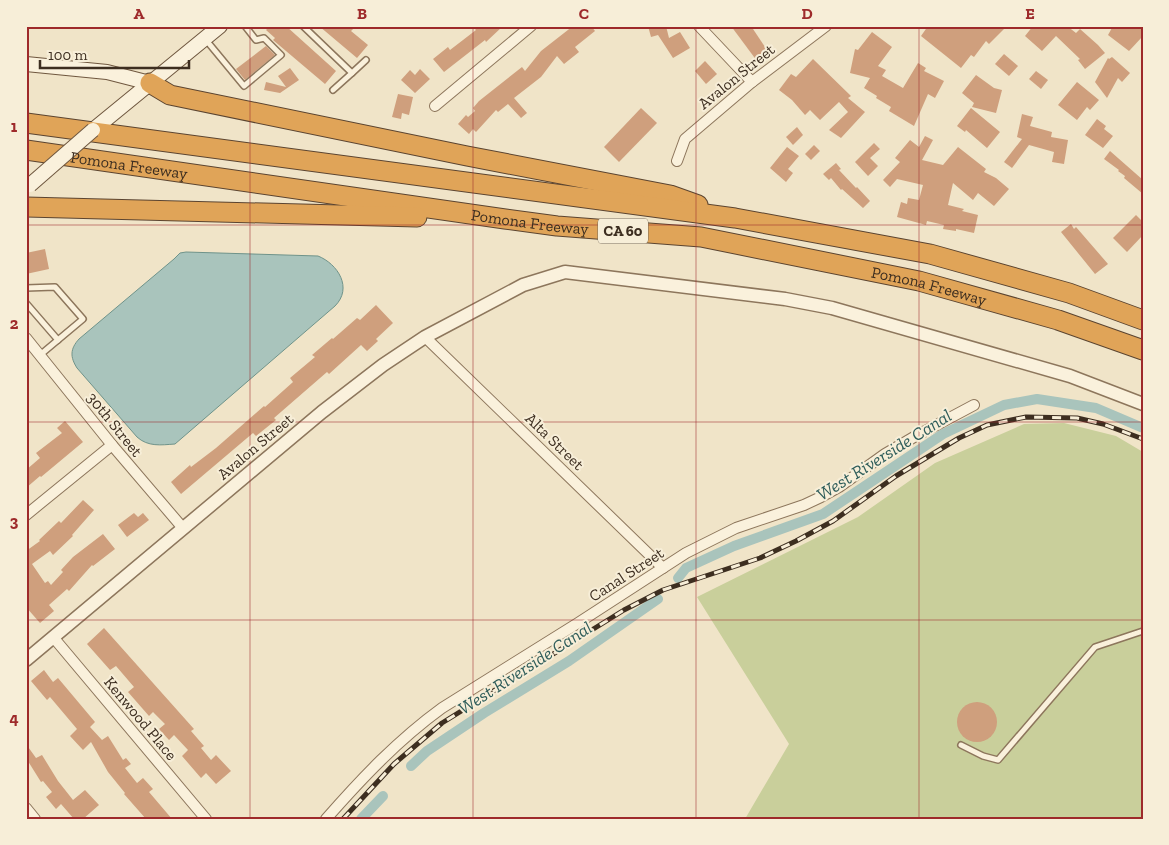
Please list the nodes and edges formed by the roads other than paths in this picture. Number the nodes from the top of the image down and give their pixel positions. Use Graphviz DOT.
graph roads {
  1 [pos="220,26"];
  2 [pos="245,26"];
  3 [pos="303,26"];
  4 [pos="531,26"];
  5 [pos="699,26"];
  6 [pos="826,26"];
  7 [pos="205,39"];
  8 [pos="366,60"];
  9 [pos="26,64"];
  10 [pos="352,73"];
  11 [pos="752,82"];
  12 [pos="150,83"];
  13 [pos="333,90"];
  14 [pos="435,106"];
  15 [pos="26,122"];
  16 [pos="26,150"];
  17 [pos="677,161"];
  18 [pos="28,187"];
  19 [pos="26,207"];
  20 [pos="734,218"];
  21 [pos="557,226"];
  22 [pos="26,288"];
  23 [pos="26,303"];
  24 [pos="1143,320"];
  25 [pos="425,337"];
  26 [pos="26,338"];
  27 [pos="58,340"];
  28 [pos="1143,350"];
  29 [pos="40,355"];
  30 [pos="1143,404"];
  31 [pos="974,405"];
  32 [pos="112,445"];
  33 [pos="26,515"];
  34 [pos="182,527"];
  35 [pos="663,568"];
  36 [pos="1143,631"];
  37 [pos="53,637"];
  38 [pos="26,660"];
  39 [pos="961,745"];
  40 [pos="26,808"];
  41 [pos="35,819"];
  42 [pos="206,819"];
  43 [pos="326,819"];
  1 -- 7 [label="main road"];
  2 -- 7 [label="lane"];
  3 -- 10 [label="lane"];
  4 -- 14 [label="street"];
  5 -- 11 [label="street"];
  6 -- 11 [label="street, Avalon Street"];
  7 -- 12 [label="main road"];
  8 -- 10 [label="lane"];
  9 -- 12 [label="main road"];
  10 -- 13 [label="lane"];
  11 -- 17 [label="street, Avalon Street"];
  12 -- 18 [label="main road, bridge"];
  12 -- 20 [label="highway"];
  15 -- 20 [label="highway, Pomona Freeway / CA 60"];
  16 -- 21 [label="highway, Pomona Freeway / CA 60"];
  19 -- 21 [label="highway"];
  20 -- 24 [label="highway, Pomona Freeway / CA 60"];
  21 -- 28 [label="highway, Pomona Freeway / CA 60"];
  22 -- 27 [label="lane"];
  23 -- 27 [label="lane"];
  25 -- 30 [label="street, Avalon Street"];
  25 -- 34 [label="street, Avalon Street"];
  25 -- 35 [label="street, Alta Street"];
  26 -- 29 [label="street, 30th Street"];
  27 -- 29 [label="lane"];
  29 -- 32 [label="street, 30th Street"];
  31 -- 35 [label="street, Canal Street"];
  32 -- 33 [label="street"];
  32 -- 34 [label="street, 30th Street"];
  34 -- 37 [label="street, Avalon Street"];
  35 -- 43 [label="street, Canal Street"];
  36 -- 39 [label="lane"];
  37 -- 38 [label="street, Avalon Street"];
  37 -- 42 [label="street, Kenwood Place"];
  40 -- 41 [label="street"];
}
